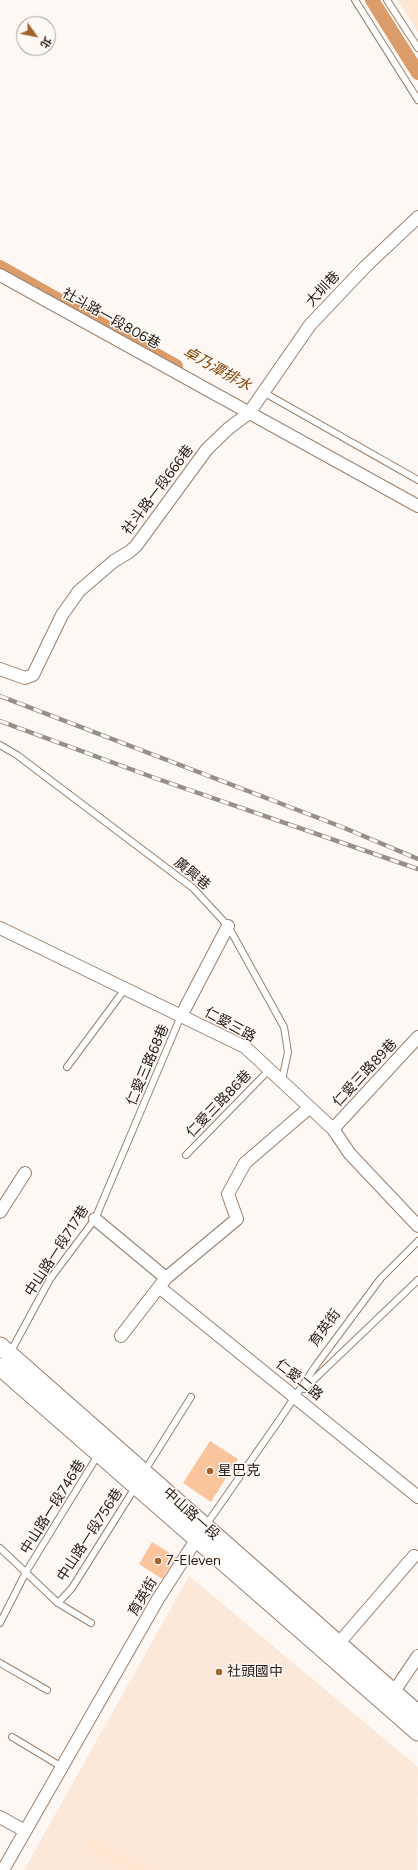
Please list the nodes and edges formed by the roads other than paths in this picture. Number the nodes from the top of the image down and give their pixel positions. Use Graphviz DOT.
graph roads {
  1 [pos="355,0"];
  2 [pos="387,0"];
  3 [pos="418,48"];
  4 [pos="418,100"];
  5 [pos="418,217"];
  6 [pos="0,275"];
  7 [pos="260,396"];
  8 [pos="249,413"];
  9 [pos="418,480"];
  10 [pos="418,506"];
  11 [pos="0,669"];
  12 [pos="0,745"];
  13 [pos="228,926"];
  14 [pos="0,928"];
  15 [pos="126,989"];
  16 [pos="182,1016"];
  17 [pos="418,1037"];
  18 [pos="67,1067"];
  19 [pos="270,1069"];
  20 [pos="282,1080"];
  21 [pos="309,1108"];
  22 [pos="136,1123"];
  23 [pos="334,1130"];
  24 [pos="186,1155"];
  25 [pos="25,1173"];
  26 [pos="0,1212"];
  27 [pos="95,1219"];
  28 [pos="418,1226"];
  29 [pos="418,1240"];
  30 [pos="418,1280"];
  31 [pos="163,1283"];
  32 [pos="121,1336"];
  33 [pos="2,1358"];
  34 [pos="295,1396"];
  35 [pos="191,1397"];
  36 [pos="99,1454"];
  37 [pos="140,1479"];
  38 [pos="418,1497"];
  39 [pos="201,1532"];
  40 [pos="0,1548"];
  41 [pos="414,1556"];
  42 [pos="26,1572"];
  43 [pos="58,1603"];
  44 [pos="0,1623"];
  45 [pos="91,1623"];
  46 [pos="338,1644"];
  47 [pos="418,1656"];
  48 [pos="0,1663"];
  49 [pos="47,1690"];
  50 [pos="393,1693"];
  51 [pos="418,1714"];
  52 [pos="418,1732"];
  53 [pos="12,1738"];
  54 [pos="62,1767"];
  55 [pos="0,1817"];
  56 [pos="25,1832"];
  57 [pos="4,1870"];
  1 -- 4 [label="lane"];
  2 -- 3 [label="lane"];
  5 -- 7 [label="street, 大圳巷"];
  6 -- 8 [label="street, 社斗路一段806巷"];
  7 -- 8 [label="street, 大圳巷"];
  7 -- 9 [label="lane"];
  8 -- 10 [label="street"];
  8 -- 11 [label="street, 社斗路一段666巷"];
  12 -- 13 [label="lane, 廣興巷"];
  13 -- 16 [label="street"];
  13 -- 20 [label="lane, 廣興巷"];
  14 -- 15 [label="street, 仁愛三路"];
  15 -- 16 [label="street, 仁愛三路"];
  15 -- 18 [label="lane"];
  16 -- 19 [label="street, 仁愛三路"];
  16 -- 22 [label="lane, 仁愛三路68巷"];
  17 -- 23 [label="street, 仁愛三路89巷"];
  19 -- 20 [label="street, 仁愛三路"];
  19 -- 24 [label="lane, 仁愛三路86巷"];
  20 -- 21 [label="street, 仁愛三路"];
  21 -- 23 [label="street, 仁愛三路"];
  21 -- 31 [label="street"];
  22 -- 27 [label="lane, 中山路一段717巷"];
  23 -- 28 [label="street, 仁愛三路"];
  25 -- 26 [label="street"];
  27 -- 31 [label="street, 仁愛二路"];
  27 -- 33 [label="lane, 中山路一段717巷"];
  29 -- 34 [label="lane, 育英街"];
  30 -- 34 [label="lane"];
  31 -- 32 [label="street"];
  31 -- 34 [label="street, 仁愛二路"];
  33 -- 36 [label="main road, 中山路一段"];
  33 -- 37 [label="main road, 中山路一段"];
  34 -- 38 [label="street, 仁愛二路"];
  34 -- 39 [label="lane, 育英街"];
  35 -- 37 [label="lane, 中山路一段756巷"];
  36 -- 37 [label="main road, 中山路一段"];
  36 -- 42 [label="lane, 中山路一段746巷"];
  37 -- 39 [label="main road, 中山路一段"];
  37 -- 43 [label="lane, 中山路一段756巷"];
  39 -- 46 [label="main road, 中山路一段"];
  39 -- 52 [label="main road, 中山路一段"];
  39 -- 54 [label="street, 育英街"];
  40 -- 42 [label="lane"];
  41 -- 46 [label="street"];
  42 -- 43 [label="lane"];
  42 -- 44 [label="lane"];
  43 -- 45 [label="lane"];
  46 -- 50 [label="main road, 中山路一段"];
  47 -- 50 [label="street"];
  48 -- 49 [label="lane"];
  50 -- 51 [label="main road, 中山路一段"];
  53 -- 54 [label="lane"];
  54 -- 56 [label="street, 育英街"];
  55 -- 56 [label="street"];
  56 -- 57 [label="street, 育英街"];
}
